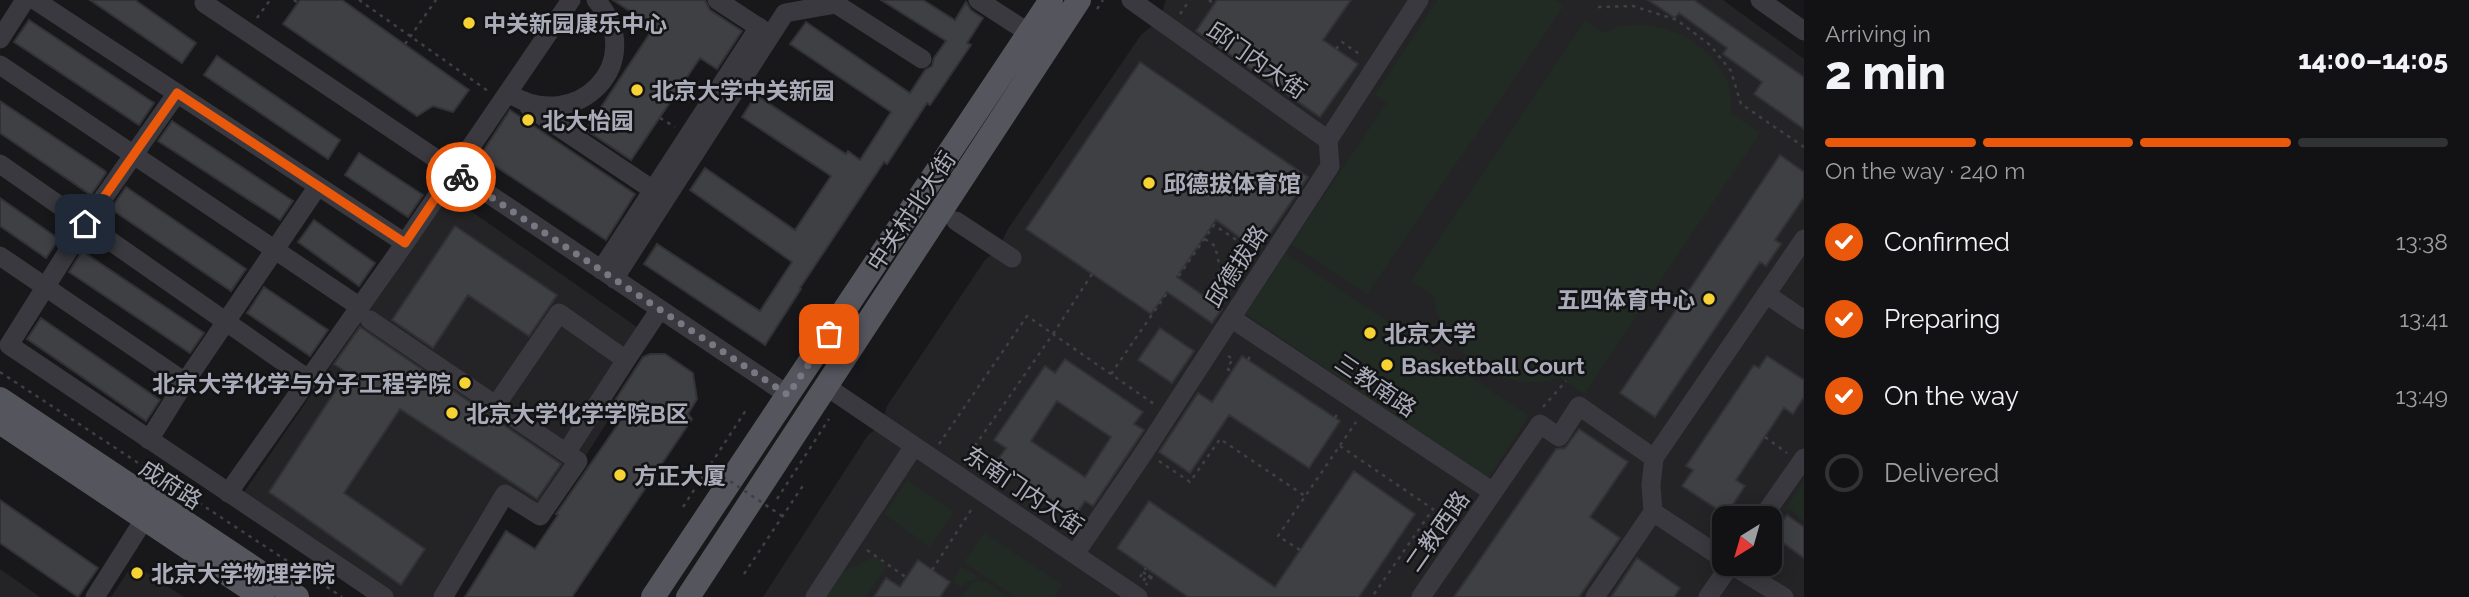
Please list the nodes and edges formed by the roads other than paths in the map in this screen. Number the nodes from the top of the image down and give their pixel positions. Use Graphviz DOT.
graph roads {
  1 [pos="25,0"];
  2 [pos="35,0"];
  3 [pos="206,0"];
  4 [pos="571,0"];
  5 [pos="596,0"];
  6 [pos="718,0"];
  7 [pos="978,0"];
  8 [pos="1051,0"];
  9 [pos="1079,0"];
  10 [pos="1131,0"];
  11 [pos="1419,0"];
  12 [pos="1760,0"];
  13 [pos="837,2"];
  14 [pos="765,31"];
  15 [pos="1804,31"];
  16 [pos="1029,33"];
  17 [pos="0,39"];
  18 [pos="922,60"];
  19 [pos="0,65"];
  20 [pos="177,93"];
  21 [pos="510,98"];
  22 [pos="1328,140"];
  23 [pos="135,153"];
  24 [pos="0,164"];
  25 [pos="453,172"];
  26 [pos="318,186"];
  27 [pos="653,190"];
  28 [pos="956,220"];
  29 [pos="85,224"];
  30 [pos="1804,239"];
  31 [pos="405,243"];
  32 [pos="276,250"];
  33 [pos="0,256"];
  34 [pos="1012,258"];
  35 [pos="608,274"];
  36 [pos="45,286"];
  37 [pos="1766,294"];
  38 [pos="660,309"];
  39 [pos="1236,310"];
  40 [pos="365,313"];
  41 [pos="1804,320"];
  42 [pos="226,322"];
  43 [pos="626,360"];
  44 [pos="308,379"];
  45 [pos="185,382"];
  46 [pos="827,387"];
  47 [pos="788,395"];
  48 [pos="0,399"];
  49 [pos="496,405"];
  50 [pos="0,422"];
  51 [pos="149,440"];
  52 [pos="922,452"];
  53 [pos="566,453"];
  54 [pos="1654,458"];
  55 [pos="1802,460"];
  56 [pos="1493,492"];
  57 [pos="228,493"];
  58 [pos="1770,506"];
  59 [pos="1653,512"];
  60 [pos="145,518"];
  61 [pos="1712,551"];
  62 [pos="1074,554"];
  63 [pos="1723,576"];
  64 [pos="1750,576"];
  65 [pos="1142,591"];
  66 [pos="95,597"];
  67 [pos="262,597"];
  68 [pos="297,597"];
  69 [pos="384,597"];
  70 [pos="443,597"];
  71 [pos="653,597"];
  72 [pos="688,597"];
  73 [pos="815,597"];
  74 [pos="1421,597"];
  75 [pos="1595,597"];
  76 [pos="1708,597"];
  77 [pos="1784,597"];
  1 -- 17 [label="street"];
  2 -- 20 [label="street"];
  3 -- 25 [label="street"];
  4 -- 21 [label="street"];
  5 -- 21 [label="street"];
  6 -- 14 [label="street"];
  7 -- 16 [label="street"];
  8 -- 16 [label="main road, 中关村北大街"];
  9 -- 46 [label="main road, 中关村北大街"];
  10 -- 22 [label="street, 邱门内大街"];
  11 -- 22 [label="street, 邱德拔路"];
  12 -- 15 [label="street"];
  13 -- 14 [label="street"];
  13 -- 18 [label="street"];
  14 -- 27 [label="street"];
  14 -- 35 [label="street"];
  16 -- 47 [label="main road, 中关村北大街"];
  19 -- 23 [label="street"];
  20 -- 23 [label="street"];
  20 -- 26 [label="street"];
  21 -- 25 [label="street"];
  21 -- 27 [label="street"];
  22 -- 39 [label="street, 邱德拔路"];
  23 -- 29 [label="street"];
  23 -- 32 [label="street"];
  24 -- 29 [label="street"];
  25 -- 31 [label="street"];
  25 -- 35 [label="street"];
  26 -- 31 [label="street"];
  26 -- 32 [label="street"];
  27 -- 35 [label="street"];
  28 -- 34 [label="street"];
  29 -- 36 [label="street"];
  29 -- 42 [label="street"];
  30 -- 37 [label="street"];
  31 -- 40 [label="street"];
  32 -- 40 [label="street"];
  32 -- 42 [label="street"];
  33 -- 36 [label="street"];
  35 -- 38 [label="street"];
  36 -- 45 [label="street"];
  36 -- 51 [label="street"];
  37 -- 41 [label="street"];
  37 -- 54 [label="street"];
  38 -- 43 [label="street"];
  38 -- 47 [label="street"];
  39 -- 56 [label="street, 三教南路"];
  39 -- 62 [label="street, 邱德拔路"];
  40 -- 44 [label="street"];
  40 -- 49 [label="street"];
  42 -- 44 [label="street"];
  42 -- 45 [label="street"];
  43 -- 49 [label="street"];
  43 -- 53 [label="street"];
  44 -- 57 [label="street"];
  45 -- 51 [label="street"];
  46 -- 52 [label="street, 东南门内大街"];
  46 -- 72 [label="main road, 中关村北大街"];
  47 -- 71 [label="main road, 中关村北大街"];
  48 -- 68 [label="main road, 成府路"];
  49 -- 53 [label="street"];
  50 -- 60 [label="main road, 成府路"];
  51 -- 57 [label="street"];
  52 -- 62 [label="street, 东南门内大街"];
  52 -- 73 [label="street"];
  53 -- 70 [label="street"];
  54 -- 56 [label="street, 二教西路"];
  54 -- 59 [label="street"];
  55 -- 58 [label="street"];
  56 -- 74 [label="street, 二教西路"];
  57 -- 69 [label="street"];
  59 -- 61 [label="street"];
  59 -- 75 [label="street"];
  60 -- 66 [label="street"];
  60 -- 67 [label="main road, 成府路"];
  62 -- 65 [label="street, 东南门内大街"];
  63 -- 76 [label="street"];
  64 -- 77 [label="street"];
}
